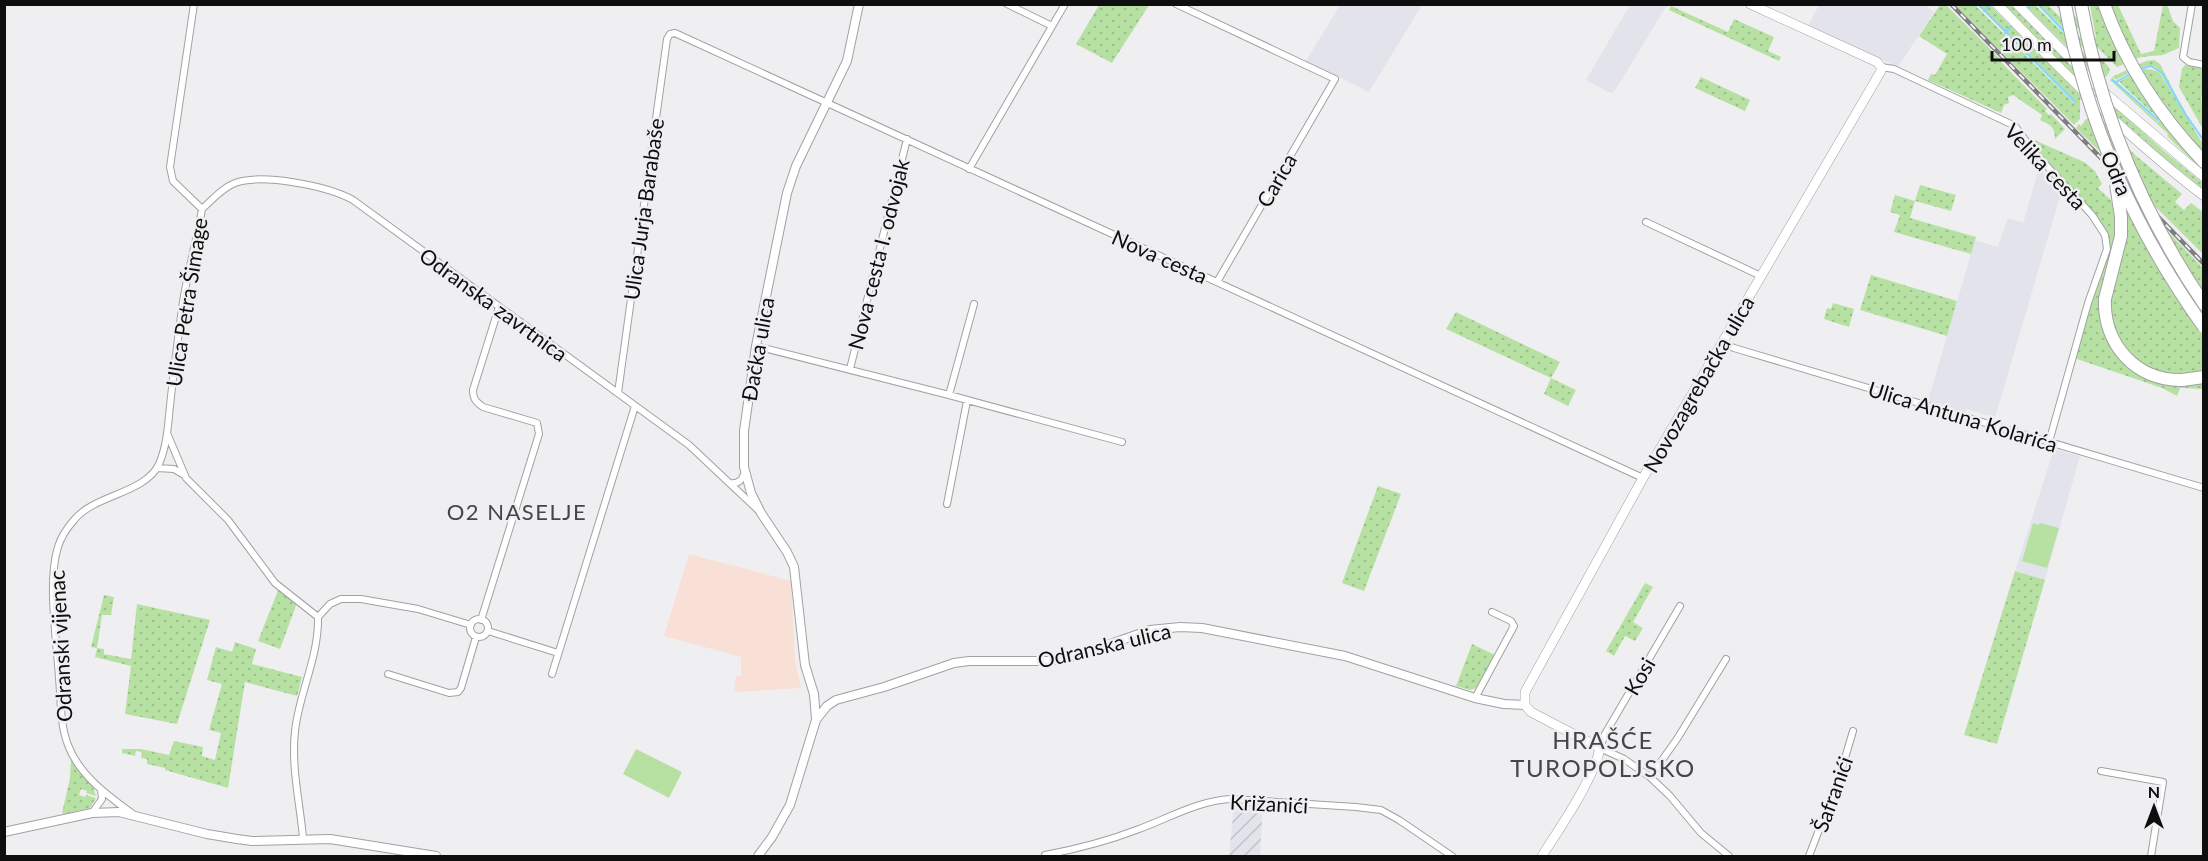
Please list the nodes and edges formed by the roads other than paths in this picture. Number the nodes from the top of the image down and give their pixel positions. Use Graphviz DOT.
graph roads {
  1 [pos="194,4"];
  2 [pos="859,4"];
  3 [pos="1007,4"];
  4 [pos="1065,4"];
  5 [pos="1176,4"];
  6 [pos="1750,4"];
  7 [pos="1997,4"];
  8 [pos="2017,4"];
  9 [pos="2065,4"];
  10 [pos="2081,4"];
  11 [pos="2104,4"];
  12 [pos="2192,4"];
  13 [pos="1052,26"];
  14 [pos="677,34"];
  15 [pos="2204,65"];
  16 [pos="1881,67"];
  17 [pos="827,103"];
  18 [pos="907,139"];
  19 [pos="2110,159"];
  20 [pos="2204,162"];
  21 [pos="969,169"];
  22 [pos="2204,177"];
  23 [pos="2204,195"];
  24 [pos="202,209"];
  25 [pos="1646,222"];
  26 [pos="1761,276"];
  27 [pos="1217,282"];
  28 [pos="974,304"];
  29 [pos="2204,304"];
  30 [pos="499,307"];
  31 [pos="2204,327"];
  32 [pos="1723,343"];
  33 [pos="756,346"];
  34 [pos="850,369"];
  35 [pos="2204,377"];
  36 [pos="618,393"];
  37 [pos="949,395"];
  38 [pos="967,401"];
  39 [pos="635,406"];
  40 [pos="167,432"];
  41 [pos="1122,442"];
  42 [pos="2049,442"];
  43 [pos="157,468"];
  44 [pos="745,472"];
  45 [pos="184,475"];
  46 [pos="1643,478"];
  47 [pos="729,483"];
  48 [pos="2204,488"];
  49 [pos="948,504"];
  50 [pos="760,513"];
  51 [pos="1680,606"];
  52 [pos="1492,612"];
  53 [pos="318,617"];
  54 [pos="481,620"];
  55 [pos="471,626"];
  56 [pos="488,631"];
  57 [pos="476,637"];
  58 [pos="558,653"];
  59 [pos="1726,659"];
  60 [pos="388,674"];
  61 [pos="552,674"];
  62 [pos="814,694"];
  63 [pos="1475,698"];
  64 [pos="836,700"];
  65 [pos="1525,705"];
  66 [pos="816,720"];
  67 [pos="1853,731"];
  68 [pos="1600,748"];
  69 [pos="2101,771"];
  70 [pos="1650,777"];
  71 [pos="100,789"];
  72 [pos="92,813"];
  73 [pos="133,814"];
  74 [pos="4,832"];
  75 [pos="303,838"];
  76 [pos="410,854"];
  77 [pos="1045,855"];
  78 [pos="436,856"];
  79 [pos="758,856"];
  80 [pos="1452,856"];
  81 [pos="1542,856"];
  82 [pos="1729,856"];
  83 [pos="1809,856"];
  84 [pos="2151,856"];
  1 -- 24 [label="street, Ulica Petra Šimage"];
  2 -- 17 [label="street, Đačka ulica"];
  3 -- 13 [label="street"];
  4 -- 13 [label="street"];
  5 -- 27 [label="street, Carica"];
  6 -- 16 [label="main road, Velika cesta"];
  7 -- 23 [label="main road"];
  8 -- 22 [label="main road"];
  9 -- 19 [label="highway, Odra, bridge"];
  10 -- 29 [label="highway, Odra, bridge"];
  11 -- 20 [label="highway"];
  12 -- 15 [label="street"];
  13 -- 21 [label="street"];
  14 -- 17 [label="street, Nova cesta"];
  14 -- 36 [label="street, Ulica Jurja Barabaše"];
  16 -- 26 [label="main road, Novozagrebačka ulica"];
  16 -- 42 [label="street, Velika cesta"];
  17 -- 18 [label="street, Nova cesta"];
  17 -- 33 [label="street, Đačka ulica"];
  18 -- 21 [label="street, Nova cesta"];
  18 -- 34 [label="street, Nova cesta I. odvojak"];
  19 -- 31 [label="highway, Odra, bridge"];
  19 -- 35 [label="highway, bridge"];
  21 -- 27 [label="street, Nova cesta"];
  24 -- 30 [label="street, Odranska zavrtnica"];
  24 -- 40 [label="street, Ulica Petra Šimage"];
  25 -- 26 [label="street"];
  26 -- 32 [label="main road, Novozagrebačka ulica"];
  27 -- 46 [label="street, Nova cesta"];
  28 -- 37 [label="street"];
  30 -- 36 [label="street, Odranska zavrtnica"];
  30 -- 54 [label="street"];
  32 -- 42 [label="street, Ulica Antuna Kolarića"];
  32 -- 46 [label="main road, Novozagrebačka ulica"];
  33 -- 34 [label="street"];
  33 -- 44 [label="street, Đačka ulica"];
  34 -- 37 [label="street"];
  36 -- 39 [label="street, Odranska zavrtnica"];
  37 -- 38 [label="street"];
  38 -- 41 [label="street"];
  38 -- 49 [label="street"];
  39 -- 47 [label="street, Odranska zavrtnica"];
  39 -- 58 [label="street"];
  40 -- 43 [label="street"];
  40 -- 45 [label="street"];
  42 -- 48 [label="street, Ulica Antuna Kolarića"];
  43 -- 45 [label="street"];
  43 -- 71 [label="street, Odranski vijenac"];
  44 -- 47 [label="street"];
  44 -- 50 [label="street, Đačka ulica"];
  45 -- 53 [label="street"];
  46 -- 65 [label="main road, Novozagrebačka ulica"];
  47 -- 50 [label="street, Odranska zavrtnica"];
  50 -- 62 [label="street, Đačka ulica"];
  51 -- 68 [label="street, Kosi"];
  52 -- 63 [label="street"];
  53 -- 55 [label="street"];
  53 -- 75 [label="street"];
  54 -- 55 [label="street"];
  54 -- 56 [label="street"];
  55 -- 57 [label="street"];
  56 -- 57 [label="street"];
  56 -- 58 [label="street"];
  57 -- 60 [label="street"];
  58 -- 61 [label="street"];
  59 -- 70 [label="street"];
  62 -- 64 [label="street"];
  62 -- 66 [label="street, Đačka ulica"];
  63 -- 64 [label="street, Odranska ulica"];
  63 -- 65 [label="street, Odranska ulica"];
  64 -- 66 [label="street, Odranska ulica"];
  65 -- 68 [label="main road"];
  66 -- 79 [label="street, Odranska ulica"];
  67 -- 83 [label="street, Šafranići"];
  68 -- 70 [label="street"];
  68 -- 81 [label="main road"];
  69 -- 84 [label="street"];
  70 -- 82 [label="street"];
  71 -- 72 [label="street"];
  71 -- 73 [label="street, Odranski vijenac"];
  72 -- 73 [label="street"];
  72 -- 74 [label="street"];
  73 -- 75 [label="street"];
  75 -- 76 [label="street"];
  76 -- 78 [label="street"];
  77 -- 80 [label="street, Križanići"];
}
